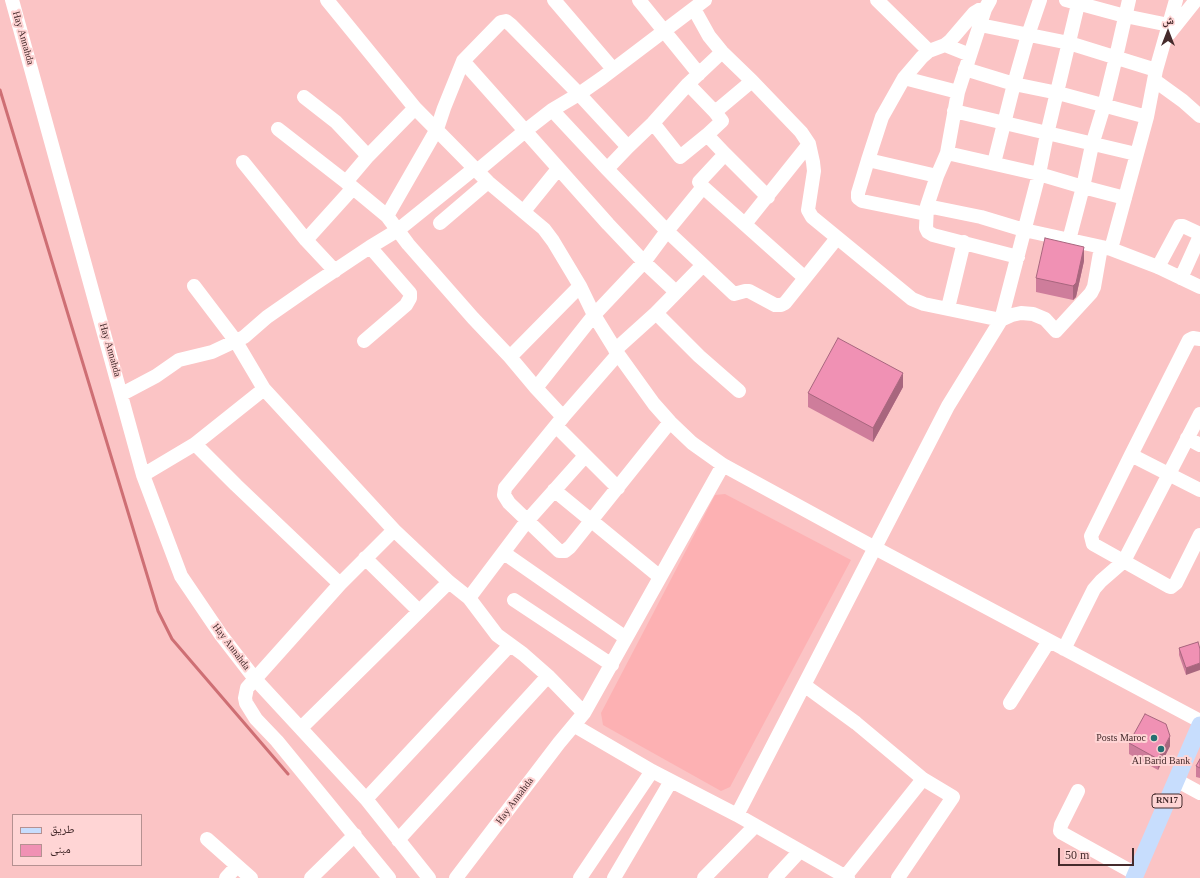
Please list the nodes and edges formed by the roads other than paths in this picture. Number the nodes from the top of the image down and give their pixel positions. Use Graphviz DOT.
graph roads {
  1 [pos="12,0"];
  2 [pos="327,0"];
  3 [pos="554,0"];
  4 [pos="639,0"];
  5 [pos="877,0"];
  6 [pos="1040,0"];
  7 [pos="1129,0"];
  8 [pos="1176,0"];
  9 [pos="1196,0"];
  10 [pos="1075,1"];
  11 [pos="700,4"];
  12 [pos="988,5"];
  13 [pos="1126,16"];
  14 [pos="980,25"];
  15 [pos="664,32"];
  16 [pos="1167,32"];
  17 [pos="1028,35"];
  18 [pos="1069,43"];
  19 [pos="946,45"];
  20 [pos="929,51"];
  21 [pos="722,52"];
  22 [pos="970,54"];
  23 [pos="1116,57"];
  24 [pos="463,61"];
  25 [pos="613,69"];
  26 [pos="965,69"];
  27 [pos="699,74"];
  28 [pos="1155,75"];
  29 [pos="904,78"];
  30 [pos="752,81"];
  31 [pos="688,84"];
  32 [pos="1014,84"];
  33 [pos="958,92"];
  34 [pos="1058,93"];
  35 [pos="579,94"];
  36 [pos="304,97"];
  37 [pos="1104,106"];
  38 [pos="415,108"];
  39 [pos="552,110"];
  40 [pos="954,111"];
  41 [pos="715,112"];
  42 [pos="1200,116"];
  43 [pos="1147,117"];
  44 [pos="1005,122"];
  45 [pos="653,124"];
  46 [pos="278,129"];
  47 [pos="437,129"];
  48 [pos="525,131"];
  49 [pos="1047,134"];
  50 [pos="707,135"];
  51 [pos="809,144"];
  52 [pos="1092,144"];
  53 [pos="628,147"];
  54 [pos="947,153"];
  55 [pos="725,154"];
  56 [pos="1136,154"];
  57 [pos="368,156"];
  58 [pos="868,160"];
  59 [pos="243,162"];
  60 [pos="994,163"];
  61 [pos="558,169"];
  62 [pos="607,169"];
  63 [pos="476,170"];
  64 [pos="1039,174"];
  65 [pos="937,176"];
  66 [pos="488,182"];
  67 [pos="349,185"];
  68 [pos="703,187"];
  69 [pos="1083,187"];
  70 [pos="768,197"];
  71 [pos="1125,198"];
  72 [pos="927,210"];
  73 [pos="524,211"];
  74 [pos="387,216"];
  75 [pos="440,223"];
  76 [pos="745,224"];
  77 [pos="398,230"];
  78 [pos="1024,230"];
  79 [pos="667,231"];
  80 [pos="1200,235"];
  81 [pos="837,238"];
  82 [pos="306,240"];
  83 [pos="1069,240"];
  84 [pos="964,242"];
  85 [pos="370,247"];
  86 [pos="1106,248"];
  87 [pos="1018,257"];
  88 [pos="644,262"];
  89 [pos="703,265"];
  90 [pos="1158,267"];
  91 [pos="335,271"];
  92 [pos="805,278"];
  93 [pos="1181,278"];
  94 [pos="194,286"];
  95 [pos="580,286"];
  96 [pos="1200,287"];
  97 [pos="676,292"];
  98 [pos="948,308"];
  99 [pos="656,313"];
  100 [pos="594,315"];
  101 [pos="1001,320"];
  102 [pos="1200,339"];
  103 [pos="235,340"];
  104 [pos="364,341"];
  105 [pos="617,352"];
  106 [pos="510,357"];
  107 [pos="536,388"];
  108 [pos="264,389"];
  109 [pos="739,391"];
  110 [pos="122,394"];
  111 [pos="1200,414"];
  112 [pos="559,421"];
  113 [pos="670,422"];
  114 [pos="1194,442"];
  115 [pos="195,444"];
  116 [pos="1131,455"];
  117 [pos="585,456"];
  118 [pos="723,465"];
  119 [pos="1169,474"];
  120 [pos="143,475"];
  121 [pos="618,488"];
  122 [pos="554,490"];
  123 [pos="1200,490"];
  124 [pos="527,520"];
  125 [pos="591,520"];
  126 [pos="394,530"];
  127 [pos="1200,535"];
  128 [pos="874,548"];
  129 [pos="504,553"];
  130 [pos="366,558"];
  131 [pos="1124,561"];
  132 [pos="660,576"];
  133 [pos="449,582"];
  134 [pos="340,584"];
  135 [pos="469,598"];
  136 [pos="514,600"];
  137 [pos="419,611"];
  138 [pos="626,638"];
  139 [pos="1050,641"];
  140 [pos="510,645"];
  141 [pos="1064,649"];
  142 [pos="612,665"];
  143 [pos="548,676"];
  144 [pos="255,679"];
  145 [pos="804,684"];
  146 [pos="1010,703"];
  147 [pos="584,713"];
  148 [pos="1200,721"];
  149 [pos="1200,724"];
  150 [pos="575,726"];
  151 [pos="301,728"];
  152 [pos="652,771"];
  153 [pos="923,779"];
  154 [pos="1176,780"];
  155 [pos="671,781"];
  156 [pos="1078,791"];
  157 [pos="1200,793"];
  158 [pos="366,799"];
  159 [pos="737,815"];
  160 [pos="755,826"];
  161 [pos="355,835"];
  162 [pos="207,839"];
  163 [pos="398,840"];
  164 [pos="800,851"];
  165 [pos="237,866"];
  166 [pos="1135,876"];
  167 [pos="845,877"];
  168 [pos="226,878"];
  169 [pos="251,878"];
  170 [pos="311,878"];
  171 [pos="388,878"];
  172 [pos="429,878"];
  173 [pos="456,878"];
  174 [pos="580,878"];
  175 [pos="614,878"];
  176 [pos="704,878"];
  177 [pos="775,878"];
  178 [pos="898,878"];
  1 -- 110 [label="street, Hay Annahda"];
  2 -- 38 [label="street"];
  3 -- 25 [label="street"];
  4 -- 15 [label="street"];
  5 -- 20 [label="street"];
  6 -- 17 [label="street"];
  7 -- 13 [label="street"];
  8 -- 16 [label="street"];
  9 -- 16 [label="street"];
  10 -- 13 [label="street"];
  10 -- 18 [label="street"];
  11 -- 15 [label="street"];
  11 -- 21 [label="street"];
  12 -- 14 [label="street"];
  12 -- 19 [label="street"];
  13 -- 16 [label="street"];
  13 -- 23 [label="street"];
  14 -- 17 [label="street"];
  14 -- 22 [label="street"];
  15 -- 25 [label="street"];
  15 -- 27 [label="street"];
  16 -- 28 [label="street"];
  17 -- 18 [label="street"];
  17 -- 32 [label="street"];
  18 -- 23 [label="street"];
  18 -- 34 [label="street"];
  19 -- 20 [label="street"];
  19 -- 22 [label="street"];
  20 -- 29 [label="street"];
  21 -- 27 [label="street"];
  21 -- 30 [label="street"];
  22 -- 26 [label="street"];
  23 -- 28 [label="street"];
  23 -- 37 [label="street"];
  24 -- 35 [label="street"];
  24 -- 47 [label="street"];
  24 -- 48 [label="street"];
  25 -- 35 [label="street"];
  26 -- 32 [label="street"];
  26 -- 33 [label="street"];
  27 -- 31 [label="street"];
  28 -- 42 [label="street"];
  28 -- 43 [label="street"];
  29 -- 33 [label="street"];
  29 -- 58 [label="street"];
  30 -- 41 [label="street"];
  30 -- 51 [label="street"];
  31 -- 41 [label="street"];
  31 -- 45 [label="street"];
  32 -- 34 [label="street"];
  32 -- 44 [label="street"];
  33 -- 40 [label="street"];
  34 -- 37 [label="street"];
  34 -- 49 [label="street"];
  35 -- 39 [label="street"];
  35 -- 53 [label="street"];
  36 -- 57 [label="street"];
  37 -- 43 [label="street"];
  37 -- 52 [label="street"];
  38 -- 47 [label="street"];
  38 -- 57 [label="street"];
  39 -- 48 [label="street"];
  39 -- 62 [label="street"];
  40 -- 44 [label="street"];
  40 -- 54 [label="street"];
  41 -- 50 [label="street"];
  43 -- 56 [label="street"];
  44 -- 49 [label="street"];
  44 -- 60 [label="street"];
  45 -- 50 [label="street"];
  45 -- 53 [label="street"];
  46 -- 67 [label="street"];
  47 -- 63 [label="street"];
  47 -- 74 [label="street"];
  48 -- 61 [label="street"];
  48 -- 63 [label="street"];
  49 -- 52 [label="street"];
  49 -- 64 [label="street"];
  50 -- 55 [label="street"];
  51 -- 70 [label="street"];
  51 -- 81 [label="street"];
  52 -- 56 [label="street"];
  52 -- 69 [label="street"];
  53 -- 62 [label="street"];
  54 -- 60 [label="street"];
  54 -- 65 [label="street"];
  55 -- 68 [label="street"];
  55 -- 70 [label="street"];
  56 -- 71 [label="street"];
  57 -- 67 [label="street"];
  58 -- 65 [label="street"];
  58 -- 72 [label="street"];
  59 -- 82 [label="street"];
  60 -- 64 [label="street"];
  61 -- 73 [label="street"];
  61 -- 88 [label="street"];
  62 -- 79 [label="street"];
  63 -- 66 [label="street"];
  63 -- 77 [label="street"];
  64 -- 69 [label="street"];
  64 -- 78 [label="street"];
  65 -- 72 [label="street"];
  66 -- 73 [label="street"];
  66 -- 75 [label="street"];
  67 -- 74 [label="street"];
  67 -- 82 [label="street"];
  68 -- 76 [label="street"];
  68 -- 79 [label="street"];
  69 -- 71 [label="street"];
  69 -- 83 [label="street"];
  70 -- 76 [label="street"];
  71 -- 86 [label="street"];
  72 -- 78 [label="street"];
  72 -- 84 [label="street"];
  73 -- 95 [label="street"];
  74 -- 77 [label="street"];
  76 -- 92 [label="street"];
  77 -- 85 [label="street"];
  77 -- 106 [label="street"];
  78 -- 83 [label="street"];
  78 -- 87 [label="street"];
  79 -- 88 [label="street"];
  79 -- 89 [label="street"];
  80 -- 90 [label="street"];
  80 -- 93 [label="street"];
  81 -- 92 [label="street"];
  81 -- 98 [label="street"];
  82 -- 91 [label="street"];
  83 -- 86 [label="street"];
  84 -- 87 [label="street"];
  84 -- 98 [label="street"];
  85 -- 91 [label="street"];
  85 -- 104 [label="street"];
  86 -- 90 [label="street"];
  86 -- 101 [label="street"];
  87 -- 101 [label="street"];
  88 -- 97 [label="street"];
  88 -- 100 [label="street"];
  89 -- 92 [label="street"];
  89 -- 97 [label="street"];
  90 -- 93 [label="street"];
  91 -- 103 [label="street"];
  93 -- 96 [label="street"];
  94 -- 103 [label="street"];
  95 -- 100 [label="street"];
  95 -- 106 [label="street"];
  97 -- 99 [label="street"];
  98 -- 101 [label="street"];
  99 -- 105 [label="street"];
  99 -- 109 [label="street"];
  100 -- 105 [label="street"];
  100 -- 107 [label="street"];
  101 -- 128 [label="street"];
  102 -- 116 [label="street"];
  103 -- 108 [label="street"];
  103 -- 110 [label="street"];
  105 -- 112 [label="street"];
  105 -- 113 [label="street"];
  106 -- 107 [label="street"];
  107 -- 112 [label="street"];
  108 -- 115 [label="street"];
  108 -- 126 [label="street"];
  110 -- 120 [label="street, Hay Annahda"];
  111 -- 114 [label="street"];
  112 -- 117 [label="street"];
  112 -- 124 [label="street"];
  113 -- 118 [label="street"];
  113 -- 121 [label="street"];
  114 -- 119 [label="street"];
  115 -- 120 [label="street"];
  115 -- 134 [label="street"];
  116 -- 119 [label="street"];
  116 -- 131 [label="street"];
  117 -- 121 [label="street"];
  117 -- 122 [label="street"];
  118 -- 128 [label="street"];
  118 -- 132 [label="street, Hay Annahda"];
  119 -- 123 [label="street"];
  119 -- 131 [label="street"];
  120 -- 144 [label="street, Hay Annahda"];
  121 -- 125 [label="street"];
  122 -- 124 [label="street"];
  122 -- 125 [label="street"];
  124 -- 125 [label="street"];
  124 -- 129 [label="street"];
  125 -- 132 [label="street"];
  126 -- 130 [label="street"];
  126 -- 133 [label="street"];
  127 -- 131 [label="street"];
  128 -- 139 [label="street"];
  128 -- 145 [label="street"];
  129 -- 135 [label="street"];
  129 -- 138 [label="street"];
  130 -- 134 [label="street"];
  130 -- 137 [label="street"];
  131 -- 141 [label="street"];
  132 -- 138 [label="street, Hay Annahda"];
  133 -- 135 [label="street"];
  133 -- 137 [label="street"];
  134 -- 144 [label="street"];
  135 -- 140 [label="street"];
  136 -- 142 [label="street"];
  137 -- 151 [label="street"];
  138 -- 142 [label="street, Hay Annahda"];
  139 -- 141 [label="street"];
  139 -- 146 [label="street"];
  140 -- 143 [label="street"];
  140 -- 158 [label="street"];
  141 -- 148 [label="street"];
  142 -- 147 [label="street, Hay Annahda"];
  143 -- 147 [label="street"];
  143 -- 163 [label="street"];
  144 -- 151 [label="street, Hay Annahda"];
  144 -- 161 [label="street, Hay Annahda"];
  145 -- 153 [label="street"];
  145 -- 159 [label="street"];
  147 -- 150 [label="street, Hay Annahda"];
  149 -- 154 [label="main road, RN17"];
  150 -- 152 [label="street"];
  150 -- 173 [label="street, Hay Annahda"];
  151 -- 158 [label="street, Hay Annahda"];
  152 -- 155 [label="street"];
  152 -- 174 [label="street"];
  153 -- 167 [label="street"];
  153 -- 178 [label="street"];
  154 -- 157 [label="street"];
  154 -- 166 [label="main road, RN17"];
  155 -- 159 [label="street"];
  155 -- 175 [label="street"];
  156 -- 166 [label="street"];
  158 -- 163 [label="street, Hay Annahda"];
  159 -- 160 [label="street"];
  160 -- 164 [label="street"];
  160 -- 176 [label="street"];
  161 -- 170 [label="street"];
  161 -- 171 [label="street, Hay Annahda"];
  162 -- 165 [label="street"];
  163 -- 172 [label="street, Hay Annahda"];
  164 -- 167 [label="street"];
  164 -- 177 [label="street"];
  165 -- 168 [label="street"];
  165 -- 169 [label="street"];
}
